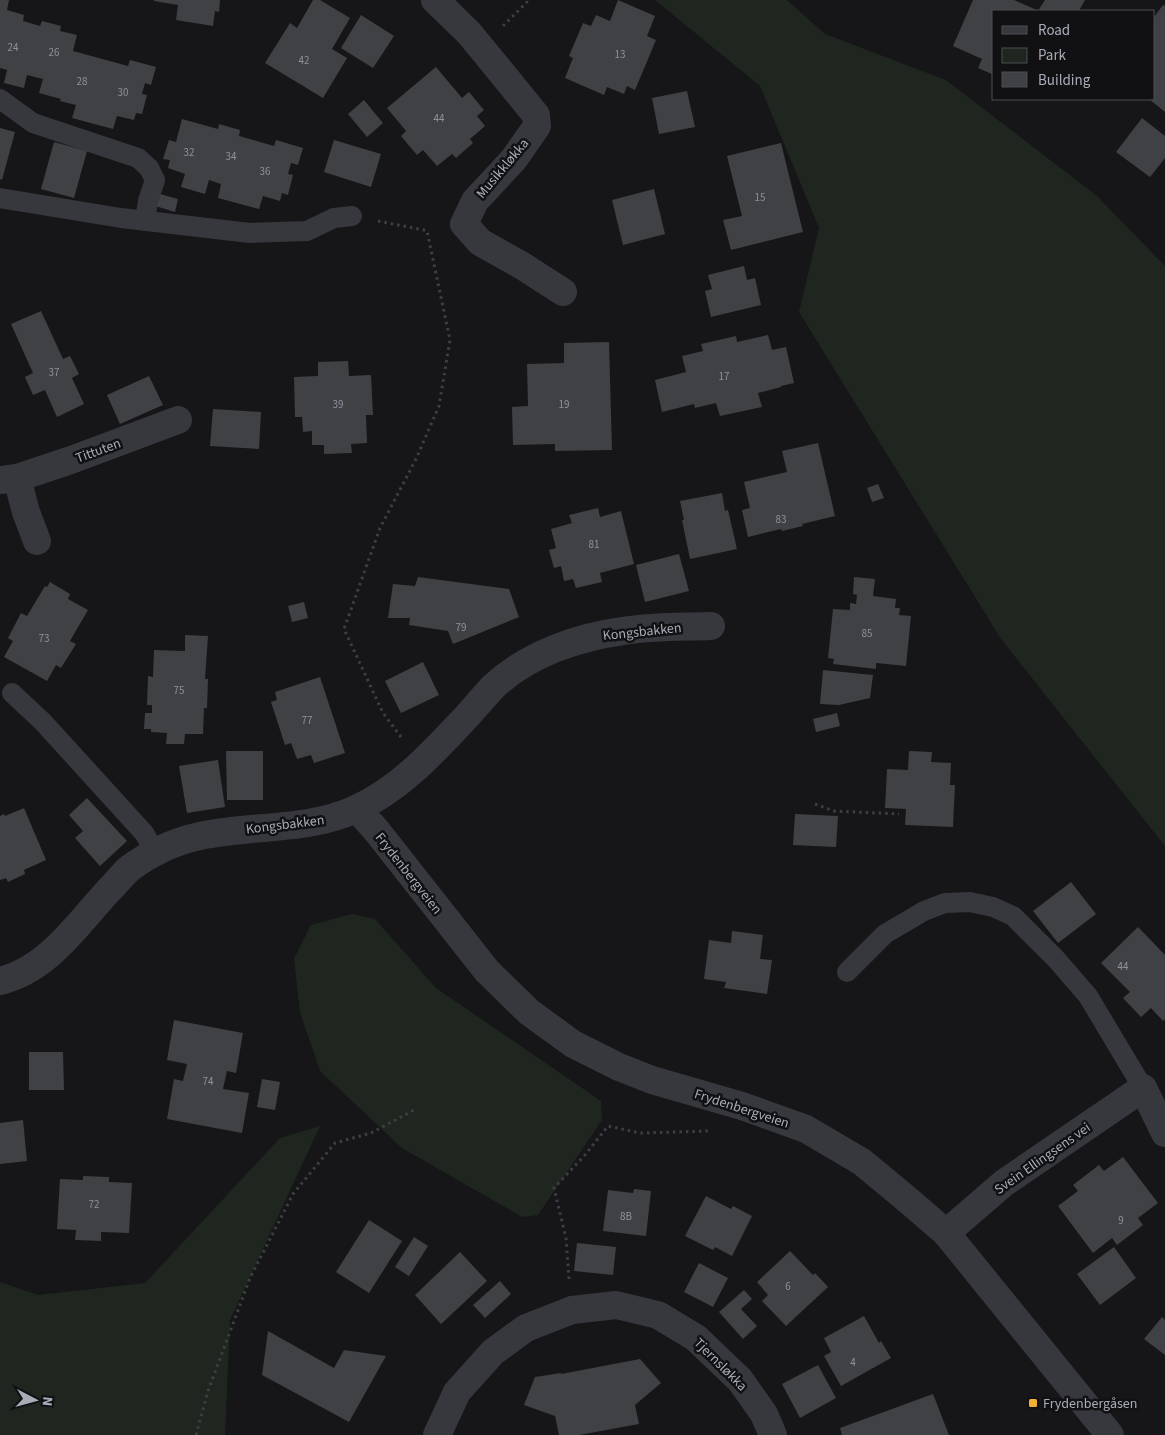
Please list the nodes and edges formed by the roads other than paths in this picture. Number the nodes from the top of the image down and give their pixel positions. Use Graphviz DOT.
graph roads {
  1 [pos="435,0"];
  2 [pos="0,99"];
  3 [pos="0,198"];
  4 [pos="352,216"];
  5 [pos="145,220"];
  6 [pos="563,292"];
  7 [pos="178,420"];
  8 [pos="8,479"];
  9 [pos="37,542"];
  10 [pos="710,626"];
  11 [pos="12,693"];
  12 [pos="357,809"];
  13 [pos="155,852"];
  14 [pos="847,972"];
  15 [pos="0,981"];
  16 [pos="1143,1088"];
  17 [pos="1165,1133"];
  18 [pos="946,1233"];
  19 [pos="437,1435"];
  20 [pos="773,1435"];
  21 [pos="1110,1435"];
  1 -- 6 [label="street, Musikkløkka"];
  2 -- 5 [label="lane"];
  3 -- 5 [label="lane"];
  4 -- 5 [label="lane"];
  7 -- 8 [label="street, Tittuten"];
  8 -- 9 [label="street, Tittuten"];
  10 -- 12 [label="street, Kongsbakken"];
  11 -- 13 [label="lane"];
  12 -- 13 [label="street, Kongsbakken"];
  12 -- 18 [label="street, Frydenbergveien"];
  13 -- 15 [label="street, Kongsbakken"];
  14 -- 16 [label="lane"];
  16 -- 17 [label="street"];
  16 -- 18 [label="street, Svein Ellingsens vei"];
  18 -- 21 [label="street, Frydenbergveien"];
  19 -- 20 [label="street, Tjernsløkka"];
}
